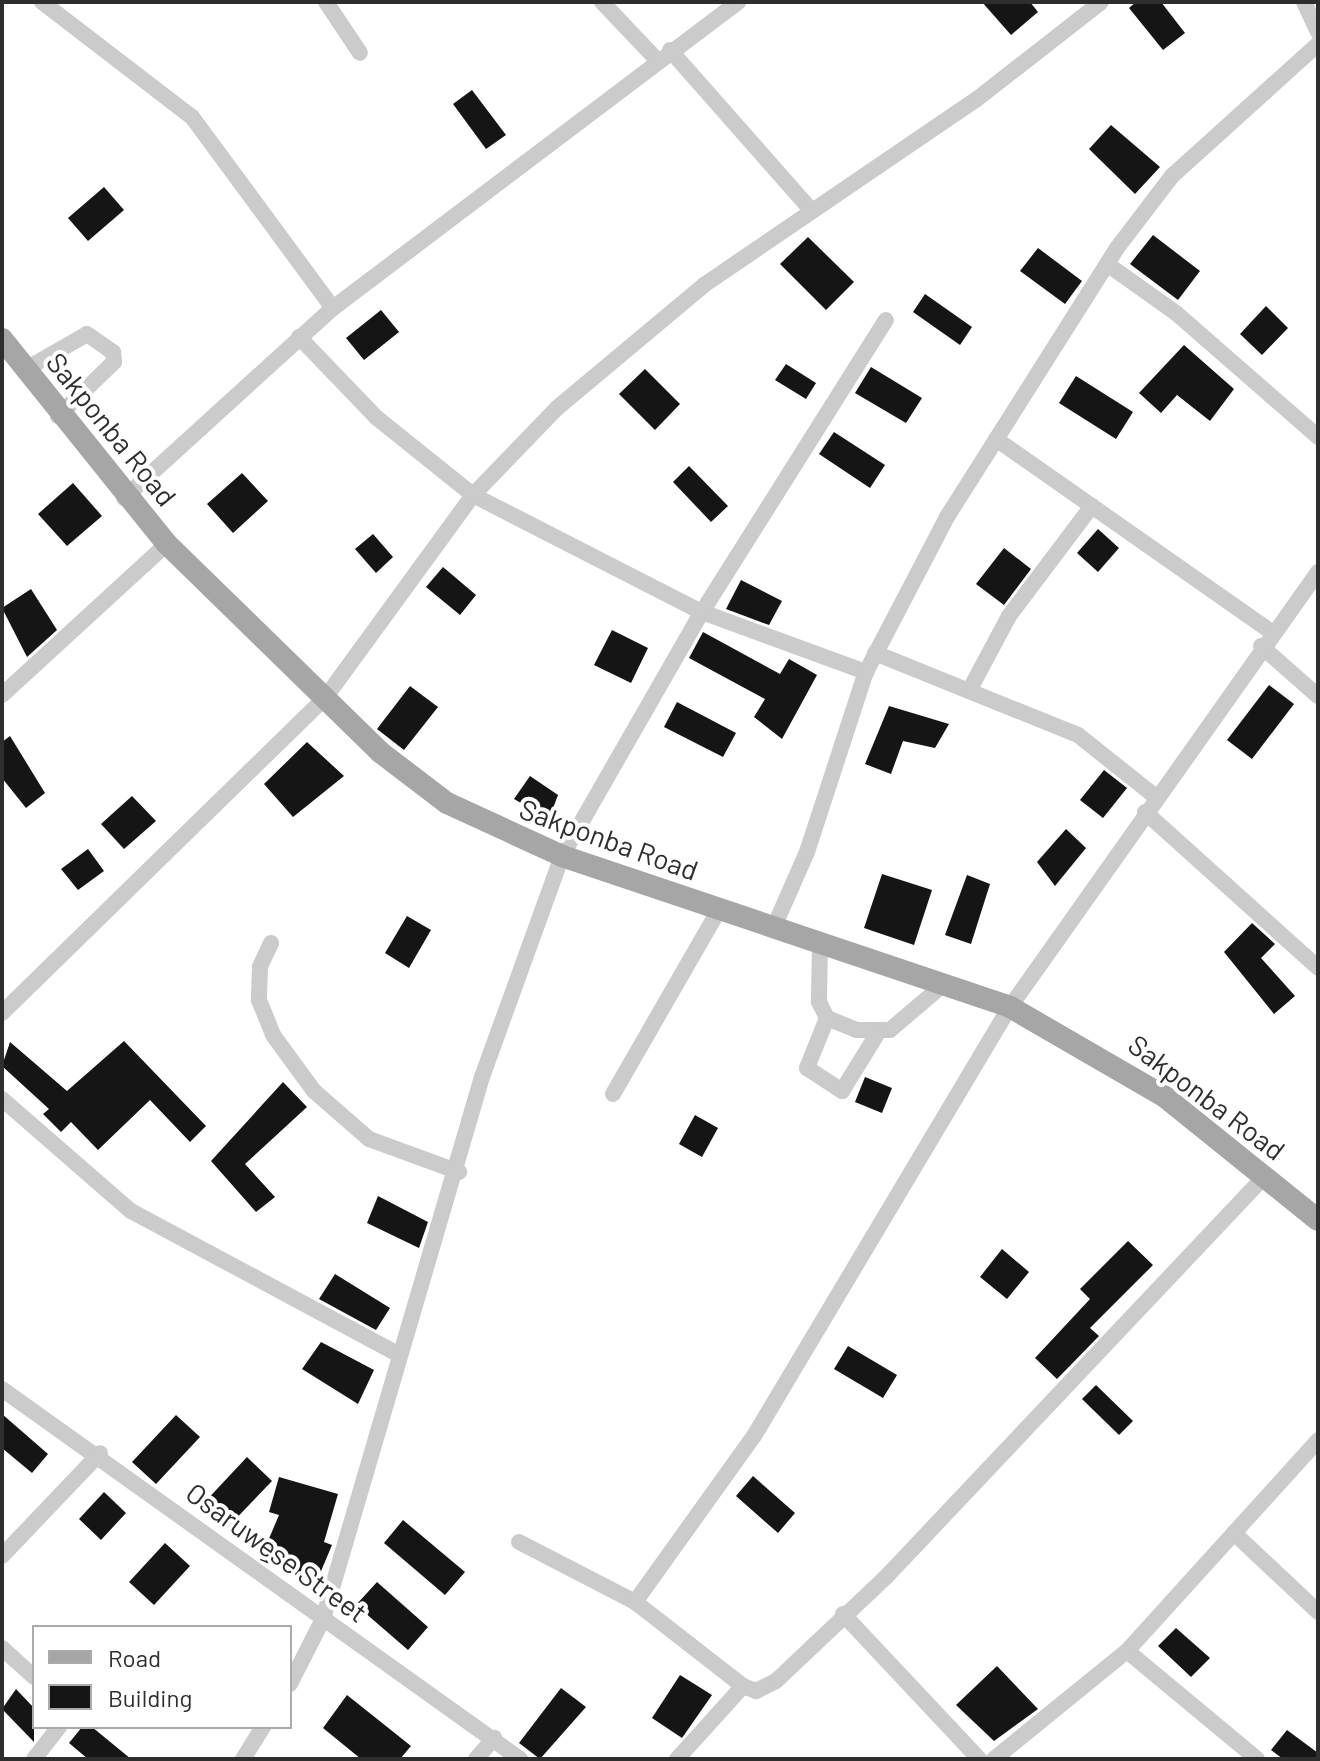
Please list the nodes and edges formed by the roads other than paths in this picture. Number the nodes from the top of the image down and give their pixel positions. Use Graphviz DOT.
graph roads {
  1 [pos="42,2"];
  2 [pos="326,2"];
  3 [pos="602,2"];
  4 [pos="738,2"];
  5 [pos="1101,2"];
  6 [pos="1304,2"];
  7 [pos="1318,32"];
  8 [pos="1318,44"];
  9 [pos="360,53"];
  10 [pos="664,56"];
  11 [pos="811,210"];
  12 [pos="1107,264"];
  13 [pos="333,308"];
  14 [pos="886,320"];
  15 [pos="299,337"];
  16 [pos="2,339"];
  17 [pos="26,369"];
  18 [pos="58,416"];
  19 [pos="1318,437"];
  20 [pos="996,439"];
  21 [pos="473,495"];
  22 [pos="124,498"];
  23 [pos="1092,506"];
  24 [pos="167,544"];
  25 [pos="1318,572"];
  26 [pos="702,612"];
  27 [pos="1273,633"];
  28 [pos="1261,646"];
  29 [pos="875,653"];
  30 [pos="866,672"];
  31 [pos="969,691"];
  32 [pos="2,695"];
  33 [pos="1318,696"];
  34 [pos="325,698"];
  35 [pos="1156,797"];
  36 [pos="1145,812"];
  37 [pos="562,856"];
  38 [pos="719,910"];
  39 [pos="774,927"];
  40 [pos="820,942"];
  41 [pos="271,943"];
  42 [pos="1318,968"];
  43 [pos="944,984"];
  44 [pos="1010,1007"];
  45 [pos="2,1013"];
  46 [pos="827,1018"];
  47 [pos="877,1034"];
  48 [pos="613,1094"];
  49 [pos="2,1099"];
  50 [pos="459,1172"];
  51 [pos="1264,1177"];
  52 [pos="1318,1220"];
  53 [pos="399,1355"];
  54 [pos="2,1389"];
  55 [pos="1318,1440"];
  56 [pos="100,1453"];
  57 [pos="1234,1533"];
  58 [pos="519,1542"];
  59 [pos="2,1556"];
  60 [pos="635,1602"];
  61 [pos="1318,1612"];
  62 [pos="843,1614"];
  63 [pos="323,1619"];
  64 [pos="2,1648"];
  65 [pos="1127,1651"];
  66 [pos="32,1675"];
  67 [pos="292,1680"];
  68 [pos="743,1686"];
  69 [pos="57,1729"];
  70 [pos="262,1729"];
  71 [pos="494,1738"];
  72 [pos="34,1759"];
  73 [pos="243,1759"];
  74 [pos="476,1759"];
  75 [pos="520,1759"];
  76 [pos="677,1759"];
  77 [pos="979,1759"];
  78 [pos="994,1759"];
  79 [pos="1257,1759"];
  1 -- 13 [label="street"];
  2 -- 9 [label="street"];
  3 -- 10 [label="street"];
  4 -- 10 [label="street"];
  5 -- 11 [label="street"];
  6 -- 7 [label="street"];
  8 -- 12 [label="street"];
  10 -- 11 [label="street"];
  10 -- 13 [label="street"];
  11 -- 21 [label="street"];
  12 -- 19 [label="street"];
  12 -- 20 [label="street"];
  13 -- 15 [label="street"];
  14 -- 26 [label="street"];
  15 -- 21 [label="street"];
  15 -- 22 [label="street"];
  16 -- 17 [label="main road, Sakponba Road"];
  17 -- 18 [label="main road, Sakponba Road"];
  17 -- 18 [label="street"];
  18 -- 22 [label="main road, Sakponba Road"];
  20 -- 23 [label="street"];
  20 -- 29 [label="street"];
  21 -- 26 [label="street"];
  21 -- 34 [label="street"];
  22 -- 24 [label="main road, Sakponba Road"];
  23 -- 27 [label="street"];
  23 -- 31 [label="street"];
  24 -- 32 [label="street"];
  24 -- 34 [label="main road, Sakponba Road"];
  25 -- 27 [label="street"];
  26 -- 30 [label="street"];
  26 -- 37 [label="street"];
  27 -- 28 [label="street"];
  28 -- 33 [label="street"];
  28 -- 35 [label="street"];
  29 -- 30 [label="street"];
  29 -- 31 [label="street"];
  30 -- 39 [label="street"];
  31 -- 35 [label="street"];
  34 -- 37 [label="main road, Sakponba Road"];
  34 -- 45 [label="street"];
  35 -- 36 [label="street"];
  36 -- 42 [label="street"];
  36 -- 44 [label="street"];
  37 -- 38 [label="main road, Sakponba Road"];
  37 -- 50 [label="street"];
  38 -- 39 [label="main road, Sakponba Road"];
  38 -- 48 [label="street"];
  39 -- 40 [label="main road, Sakponba Road"];
  40 -- 43 [label="main road, Sakponba Road"];
  40 -- 46 [label="street"];
  41 -- 50 [label="street"];
  43 -- 44 [label="main road, Sakponba Road"];
  43 -- 47 [label="street"];
  44 -- 51 [label="main road, Sakponba Road"];
  44 -- 60 [label="street"];
  46 -- 47 [label="street"];
  46 -- 47 [label="street"];
  49 -- 53 [label="street"];
  50 -- 53 [label="street"];
  51 -- 52 [label="main road, Sakponba Road"];
  51 -- 62 [label="street"];
  53 -- 63 [label="street"];
  54 -- 56 [label="street, Osaruwese Street"];
  55 -- 57 [label="street"];
  56 -- 59 [label="street"];
  56 -- 63 [label="street, Osaruwese Street"];
  57 -- 61 [label="street"];
  57 -- 65 [label="street"];
  58 -- 60 [label="street"];
  60 -- 68 [label="street"];
  62 -- 68 [label="street"];
  62 -- 77 [label="street"];
  63 -- 67 [label="street"];
  63 -- 71 [label="street, Osaruwese Street"];
  64 -- 66 [label="street"];
  65 -- 78 [label="street"];
  65 -- 79 [label="street"];
  68 -- 76 [label="street"];
  69 -- 72 [label="street"];
  70 -- 73 [label="street"];
  71 -- 74 [label="street"];
  71 -- 75 [label="street, Osaruwese Street"];
}
